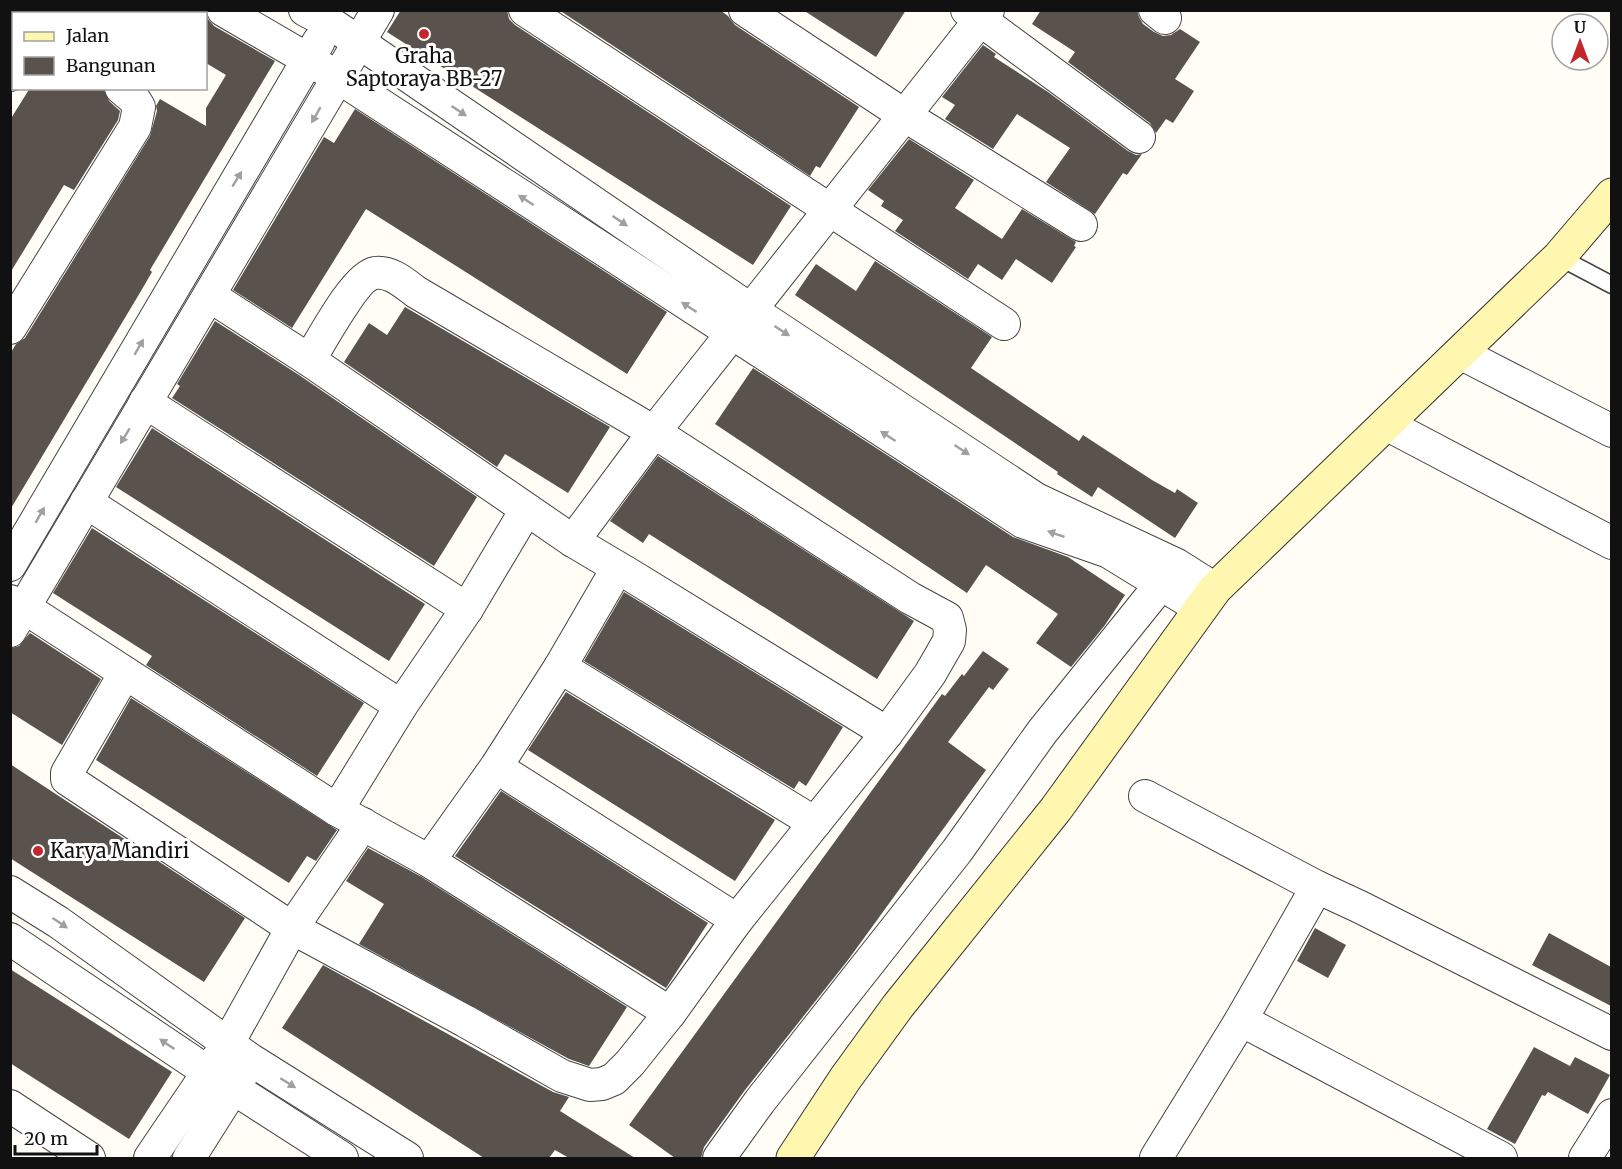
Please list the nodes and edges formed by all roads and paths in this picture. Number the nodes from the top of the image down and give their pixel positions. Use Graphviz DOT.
graph roads {
  1 [pos="223,10"];
  2 [pos="378,10"];
  3 [pos="525,10"];
  4 [pos="745,10"];
  5 [pos="979,14"];
  6 [pos="324,15"];
  7 [pos="360,43"];
  8 [pos="308,60"];
  9 [pos="338,77"];
  10 [pos="123,90"];
  11 [pos="904,115"];
  12 [pos="1139,137"];
  13 [pos="1611,195"];
  14 [pos="831,211"];
  15 [pos="1081,225"];
  16 [pos="1559,257"];
  17 [pos="1611,285"];
  18 [pos="210,296"];
  19 [pos="741,322"];
  20 [pos="1004,324"];
  21 [pos="10,328"];
  22 [pos="1460,353"];
  23 [pos="309,360"];
  24 [pos="145,402"];
  25 [pos="1386,424"];
  26 [pos="1611,430"];
  27 [pos="654,432"];
  28 [pos="86,502"];
  29 [pos="526,510"];
  30 [pos="573,541"];
  31 [pos="1611,543"];
  32 [pos="10,565"];
  33 [pos="617,569"];
  34 [pos="1170,574"];
  35 [pos="1208,599"];
  36 [pos="467,609"];
  37 [pos="15,613"];
  38 [pos="560,667"];
  39 [pos="124,673"];
  40 [pos="401,705"];
  41 [pos="887,733"];
  42 [pos="496,767"];
  43 [pos="1144,796"];
  44 [pos="350,817"];
  45 [pos="814,823"];
  46 [pos="429,861"];
  47 [pos="1317,887"];
  48 [pos="10,892"];
  49 [pos="737,920"];
  50 [pos="292,928"];
  51 [pos="10,939"];
  52 [pos="670,1013"];
  53 [pos="1241,1020"];
  54 [pos="1611,1034"];
  55 [pos="240,1052"];
  56 [pos="220,1080"];
  57 [pos="10,1106"];
  58 [pos="1611,1115"];
  59 [pos="89,1158"];
  60 [pos="150,1158"];
  61 [pos="189,1158"];
  62 [pos="342,1158"];
  63 [pos="407,1158"];
  64 [pos="719,1158"];
  65 [pos="793,1158"];
  66 [pos="1156,1158"];
  67 [pos="1501,1158"];
  68 [pos="1585,1158"];
  1 -- 8 [label="street"];
  2 -- 7 [label="street"];
  3 -- 14 [label="street"];
  4 -- 11 [label="street"];
  5 -- 11 [label="street"];
  5 -- 12 [label="street"];
  6 -- 7 [label="street"];
  6 -- 8 [label="street"];
  7 -- 9 [label="street"];
  7 -- 19 [label="street, one-way"];
  8 -- 9 [label="street"];
  32 -- 8 [label="street, one-way"];
  9 -- 18 [label="street, one-way"];
  19 -- 9 [label="street, one-way"];
  10 -- 21 [label="street"];
  11 -- 14 [label="street"];
  11 -- 15 [label="street"];
  13 -- 16 [label="street"];
  14 -- 19 [label="street"];
  14 -- 20 [label="street"];
  16 -- 17 [label="lane"];
  16 -- 22 [label="street"];
  18 -- 23 [label="street"];
  18 -- 24 [label="street"];
  19 -- 27 [label="street"];
  19 -- 34 [label="street"];
  22 -- 25 [label="street"];
  22 -- 26 [label="street"];
  23 -- 27 [label="street"];
  23 -- 29 [label="street"];
  24 -- 28 [label="street, one-way"];
  24 -- 36 [label="street"];
  25 -- 31 [label="street"];
  25 -- 35 [label="street"];
  27 -- 30 [label="street"];
  27 -- 41 [label="street"];
  28 -- 37 [label="street"];
  28 -- 40 [label="street"];
  29 -- 30 [label="street"];
  29 -- 36 [label="street"];
  30 -- 33 [label="street"];
  33 -- 38 [label="street"];
  33 -- 41 [label="street"];
  34 -- 35 [label="street"];
  34 -- 64 [label="street"];
  35 -- 65 [label="street"];
  36 -- 40 [label="street"];
  37 -- 39 [label="street"];
  38 -- 42 [label="street"];
  38 -- 45 [label="street"];
  39 -- 44 [label="street"];
  39 -- 50 [label="street"];
  40 -- 44 [label="street"];
  41 -- 45 [label="street"];
  42 -- 46 [label="street"];
  42 -- 49 [label="street"];
  43 -- 47 [label="street"];
  44 -- 46 [label="street"];
  44 -- 50 [label="street"];
  45 -- 49 [label="street"];
  46 -- 52 [label="street"];
  47 -- 53 [label="street"];
  47 -- 54 [label="street"];
  48 -- 55 [label="street, one-way"];
  49 -- 52 [label="street"];
  50 -- 52 [label="street"];
  50 -- 55 [label="street"];
  56 -- 51 [label="street, one-way"];
  53 -- 66 [label="street"];
  53 -- 67 [label="street"];
  55 -- 56 [label="street"];
  55 -- 63 [label="street, one-way"];
  56 -- 60 [label="street"];
  56 -- 61 [label="street"];
  56 -- 62 [label="street"];
  57 -- 59 [label="street"];
  58 -- 68 [label="street"];
}
